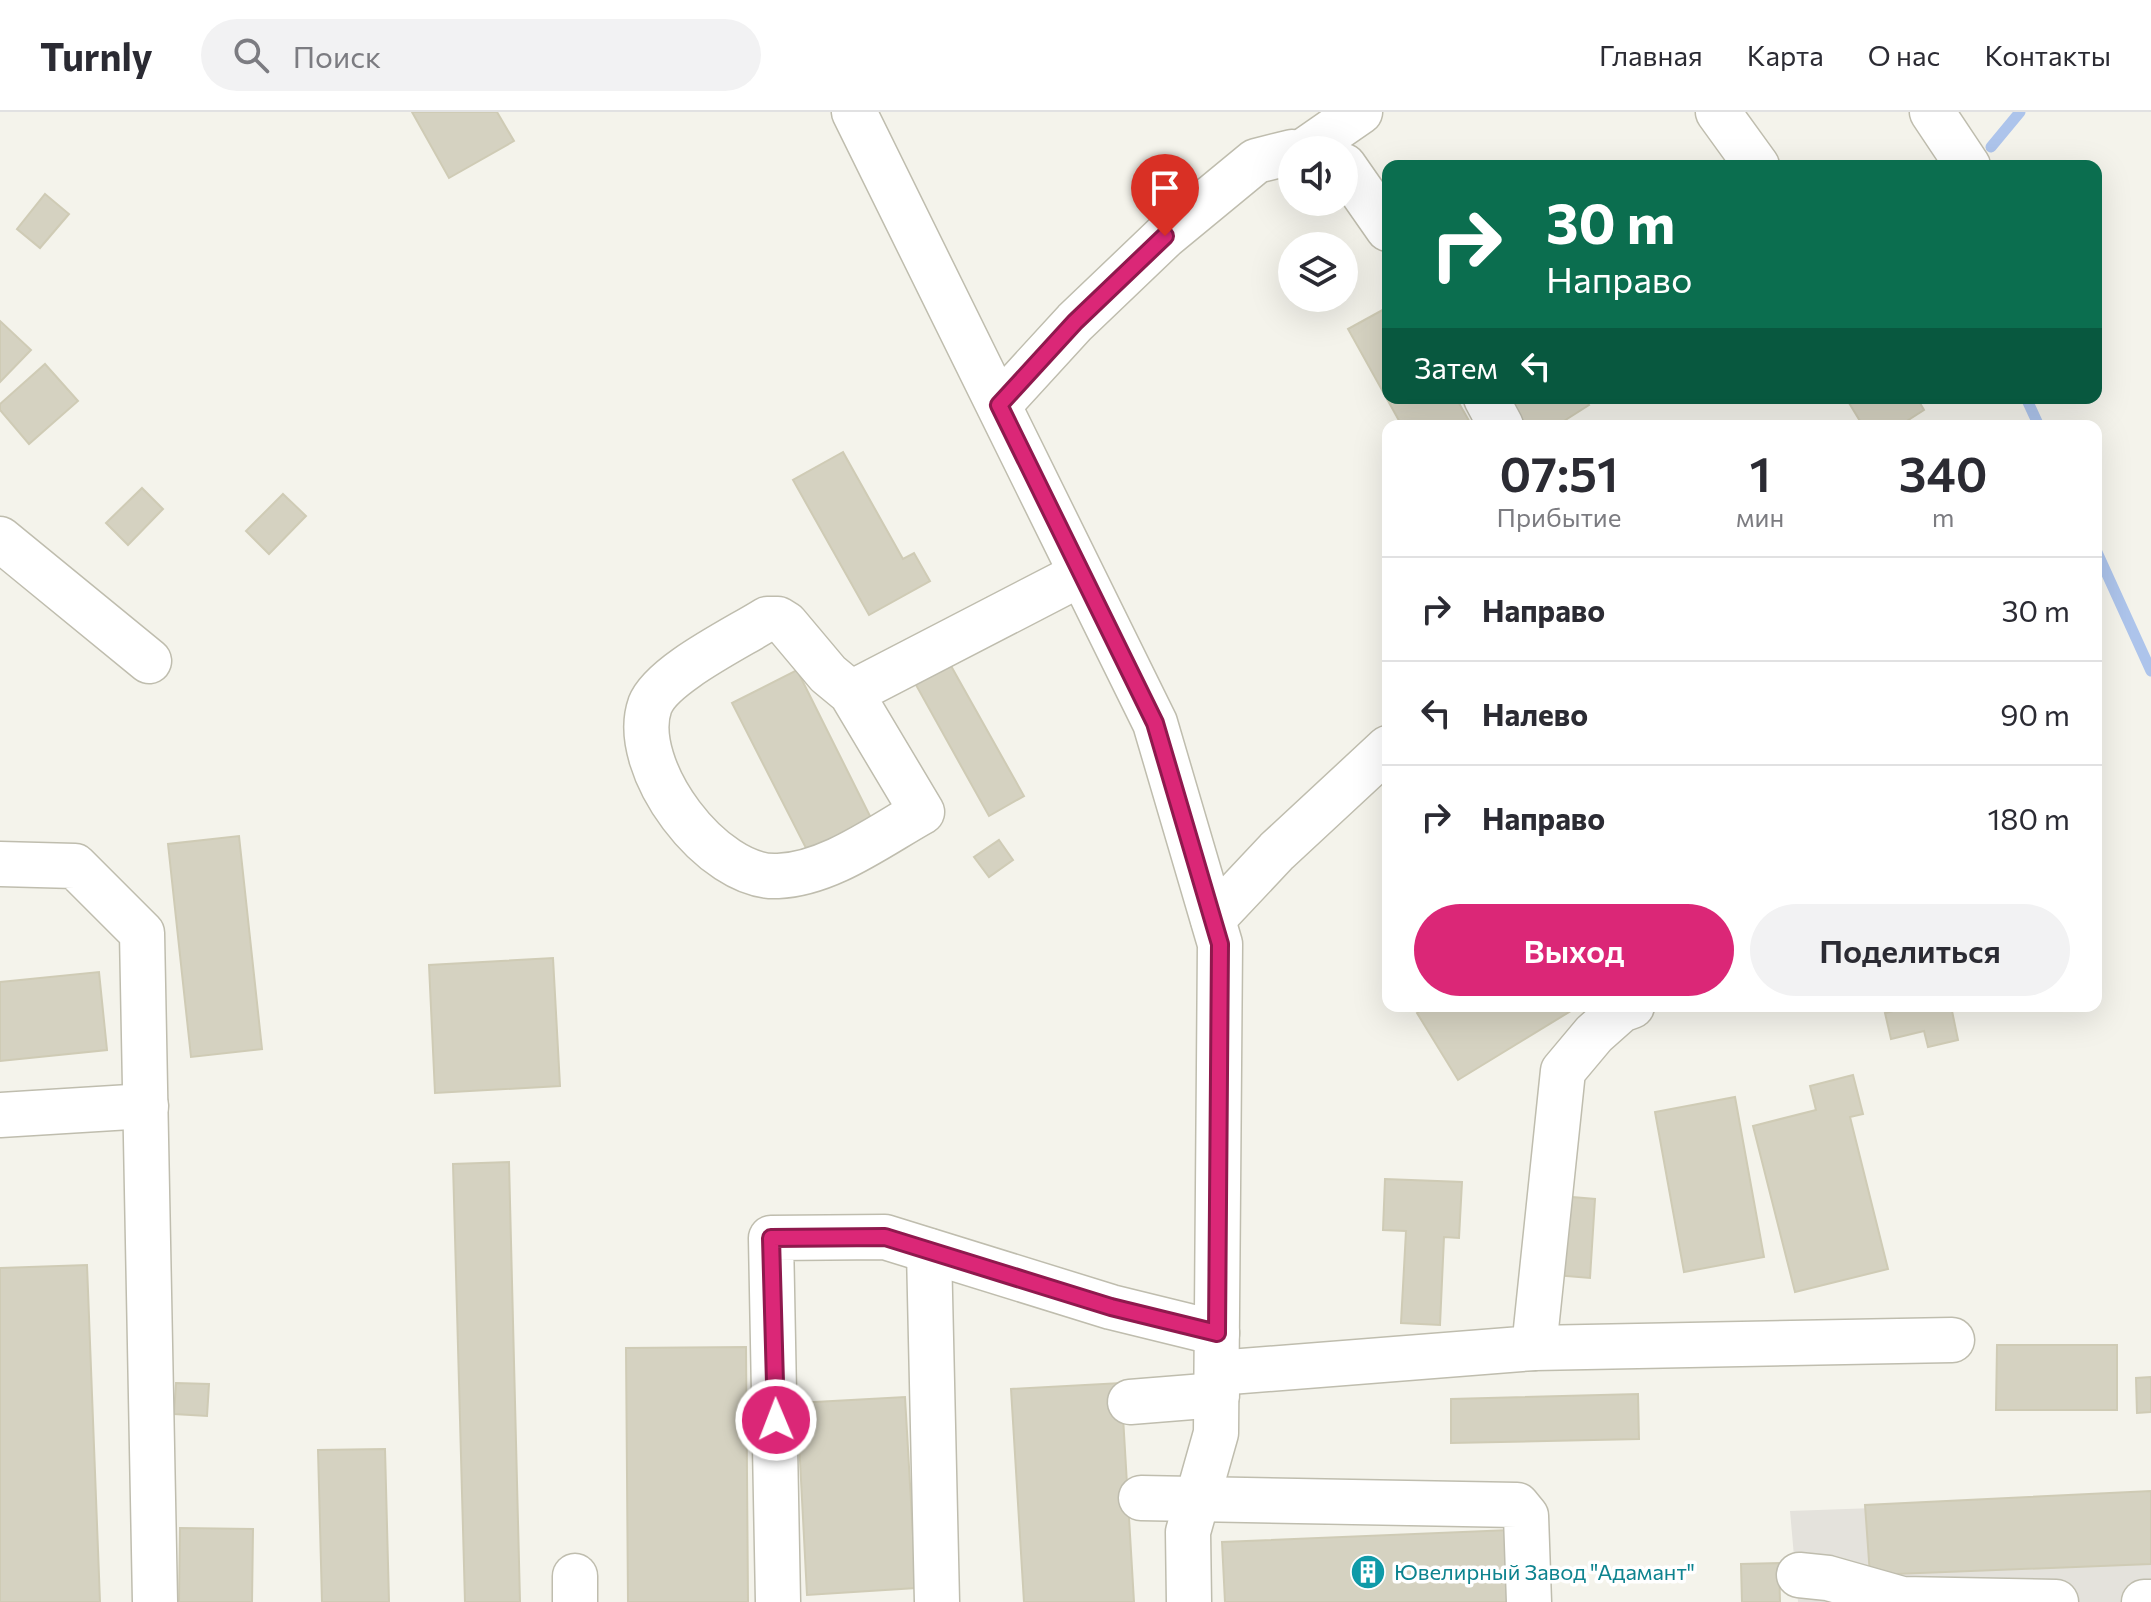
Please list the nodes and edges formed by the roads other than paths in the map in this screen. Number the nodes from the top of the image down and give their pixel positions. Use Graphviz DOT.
graph roads {
  1 [pos="854,112"];
  2 [pos="1360,112"];
  3 [pos="1718,112"];
  4 [pos="1932,112"];
  5 [pos="1331,136"];
  6 [pos="1278,158"];
  7 [pos="1753,160"];
  8 [pos="1964,160"];
  9 [pos="1358,199"];
  10 [pos="1382,223"];
  11 [pos="999,405"];
  12 [pos="0,539"];
  13 [pos="1081,574"];
  14 [pos="149,661"];
  15 [pos="851,693"];
  16 [pos="1382,754"];
  17 [pos="0,864"];
  18 [pos="1213,919"];
  19 [pos="1619,1012"];
  20 [pos="146,1106"];
  21 [pos="0,1115"];
  22 [pos="929,1251"];
  23 [pos="1952,1340"];
  24 [pos="1534,1348"];
  25 [pos="1217,1367"];
  26 [pos="1130,1402"];
  27 [pos="1198,1497"];
  28 [pos="1141,1498"];
  29 [pos="1799,1575"];
  30 [pos="155,1602"];
  31 [pos="778,1602"];
  32 [pos="937,1602"];
  33 [pos="1189,1602"];
  34 [pos="1529,1602"];
  35 [pos="2056,1602"];
  36 [pos="2144,1602"];
  37 [pos="2151,1602"];
  1 -- 11 [label="street"];
  2 -- 5 [label="street"];
  3 -- 7 [label="street"];
  4 -- 8 [label="street"];
  6 -- 11 [label="street"];
  9 -- 10 [label="street"];
  11 -- 13 [label="street"];
  12 -- 14 [label="street"];
  13 -- 15 [label="street"];
  13 -- 18 [label="street"];
  15 -- 15 [label="street"];
  16 -- 18 [label="street"];
  17 -- 20 [label="street"];
  18 -- 25 [label="street"];
  19 -- 24 [label="street"];
  20 -- 21 [label="street"];
  20 -- 30 [label="street"];
  22 -- 25 [label="street"];
  22 -- 31 [label="street"];
  22 -- 32 [label="street"];
  23 -- 24 [label="street"];
  24 -- 25 [label="street"];
  25 -- 26 [label="street"];
  25 -- 27 [label="street"];
  27 -- 28 [label="street"];
  27 -- 33 [label="street"];
  27 -- 34 [label="street"];
  29 -- 35 [label="street"];
  36 -- 37 [label="street"];
}
